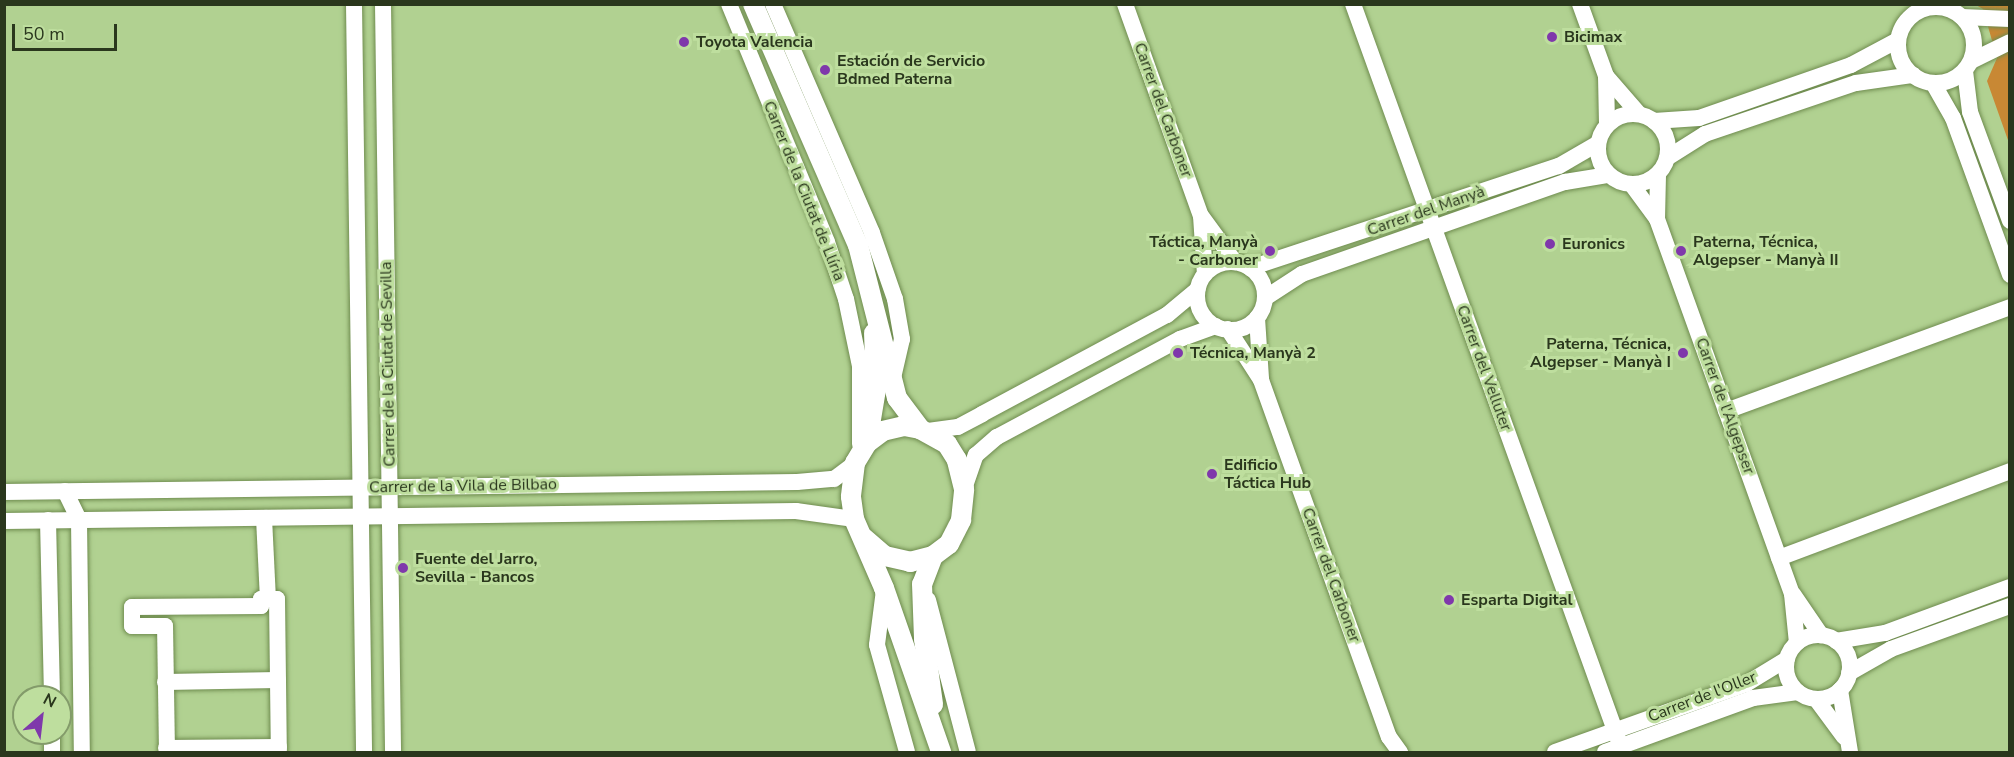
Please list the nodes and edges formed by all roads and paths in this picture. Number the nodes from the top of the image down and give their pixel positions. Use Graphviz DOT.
graph roads {
  1 [pos="354,4"];
  2 [pos="383,4"];
  3 [pos="729,4"];
  4 [pos="753,4"];
  5 [pos="773,4"];
  6 [pos="1125,4"];
  7 [pos="1353,4"];
  8 [pos="1580,4"];
  9 [pos="1937,6"];
  10 [pos="1906,12"];
  11 [pos="1962,16"];
  12 [pos="2010,19"];
  13 [pos="1898,40"];
  14 [pos="2010,42"];
  15 [pos="1968,66"];
  16 [pos="1913,75"];
  17 [pos="1605,76"];
  18 [pos="1934,84"];
  19 [pos="1646,117"];
  20 [pos="1607,124"];
  21 [pos="1597,144"];
  22 [pos="1667,158"];
  23 [pos="1608,175"];
  24 [pos="1658,175"];
  25 [pos="1632,184"];
  26 [pos="386,192"];
  27 [pos="357,193"];
  28 [pos="1428,211"];
  29 [pos="1201,216"];
  30 [pos="1657,219"];
  31 [pos="2010,221"];
  32 [pos="1434,228"];
  33 [pos="1243,265"];
  34 [pos="2010,275"];
  35 [pos="869,277"];
  36 [pos="1202,281"];
  37 [pos="1265,298"];
  38 [pos="2010,307"];
  39 [pos="1257,318"];
  40 [pos="1222,328"];
  41 [pos="893,377"];
  42 [pos="1261,380"];
  43 [pos="1726,411"];
  44 [pos="924,430"];
  45 [pos="861,454"];
  46 [pos="2010,471"];
  47 [pos="390,487"];
  48 [pos="361,488"];
  49 [pos="964,489"];
  50 [pos="65,491"];
  51 [pos="4,492"];
  52 [pos="361,516"];
  53 [pos="390,516"];
  54 [pos="264,518"];
  55 [pos="854,519"];
  56 [pos="48,520"];
  57 [pos="79,520"];
  58 [pos="4,521"];
  59 [pos="864,538"];
  60 [pos="937,553"];
  61 [pos="1779,558"];
  62 [pos="884,588"];
  63 [pos="2010,588"];
  64 [pos="1792,594"];
  65 [pos="268,599"];
  66 [pos="2010,606"];
  67 [pos="1829,638"];
  68 [pos="1797,643"];
  69 [pos="1787,659"];
  70 [pos="1849,673"];
  71 [pos="278,680"];
  72 [pos="165,682"];
  73 [pos="52,685"];
  74 [pos="1840,690"];
  75 [pos="1798,692"];
  76 [pos="1816,699"];
  77 [pos="1614,743"];
  78 [pos="1389,745"];
  79 [pos="1847,745"];
  80 [pos="166,750"];
  81 [pos="279,750"];
  82 [pos="940,752"];
  83 [pos="82,753"];
  84 [pos="364,753"];
  85 [pos="393,753"];
  86 [pos="907,753"];
  87 [pos="968,753"];
  88 [pos="1400,753"];
  89 [pos="1555,753"];
  1 -- 27 [label="street, Carrer de la Ciutat de Sevilla"];
  2 -- 26 [label="street, Carrer de la Ciutat de Sevilla"];
  3 -- 45 [label="street, Carrer de la Ciutat de Llíria"];
  4 -- 35 [label="street, Carrer de la Ciutat de Llíria"];
  5 -- 41 [label="street"];
  6 -- 29 [label="street, Carrer del Carboner"];
  7 -- 28 [label="street, Carrer del Velluter"];
  8 -- 17 [label="street"];
  9 -- 10 [label="street"];
  9 -- 11 [label="street"];
  10 -- 13 [label="street"];
  11 -- 12 [label="street"];
  11 -- 15 [label="street"];
  13 -- 16 [label="street"];
  13 -- 19 [label="street"];
  14 -- 15 [label="street"];
  15 -- 18 [label="street"];
  15 -- 31 [label="street"];
  16 -- 18 [label="street"];
  16 -- 22 [label="street"];
  17 -- 19 [label="street"];
  17 -- 20 [label="street"];
  18 -- 34 [label="street"];
  19 -- 20 [label="street"];
  19 -- 22 [label="street"];
  20 -- 21 [label="street"];
  21 -- 23 [label="street"];
  21 -- 28 [label="street, Carrer del Manyà"];
  22 -- 24 [label="street"];
  23 -- 25 [label="street"];
  23 -- 32 [label="street, Carrer del Manyà"];
  24 -- 25 [label="street"];
  24 -- 30 [label="street"];
  25 -- 30 [label="street"];
  26 -- 27 [label="street"];
  26 -- 47 [label="street, Carrer de la Ciutat de Sevilla"];
  27 -- 48 [label="street, Carrer de la Ciutat de Sevilla"];
  28 -- 32 [label="street, Carrer del Velluter"];
  28 -- 33 [label="street, Carrer del Manyà"];
  29 -- 33 [label="street, Carrer del Carboner"];
  29 -- 36 [label="street, Carrer del Carboner"];
  30 -- 43 [label="street, Carrer de l'Algepser"];
  32 -- 37 [label="street, Carrer del Manyà"];
  32 -- 77 [label="street, Carrer del Velluter"];
  33 -- 36 [label="street"];
  33 -- 37 [label="street"];
  35 -- 41 [label="street, Carrer de la Ciutat de Llíria"];
  35 -- 45 [label="street, Carrer de la Ciutat de Llíria"];
  36 -- 40 [label="street"];
  36 -- 44 [label="street"];
  37 -- 39 [label="street"];
  38 -- 43 [label="street"];
  39 -- 40 [label="street"];
  39 -- 42 [label="street, Carrer del Carboner"];
  40 -- 42 [label="street, Carrer del Carboner"];
  40 -- 49 [label="street"];
  41 -- 44 [label="street, Carrer de la Ciutat de Llíria"];
  42 -- 78 [label="street, Carrer del Carboner"];
  43 -- 61 [label="street, Carrer de l'Algepser"];
  44 -- 45 [label="street"];
  44 -- 49 [label="street, Carrer de la Ciutat de Llíria"];
  45 -- 47 [label="street, Carrer de la Vila de Bilbao"];
  45 -- 55 [label="street, Carrer de la Ciutat de Llíria"];
  46 -- 61 [label="street"];
  47 -- 48 [label="street, Carrer de la Vila de Bilbao"];
  47 -- 53 [label="street, Carrer de la Ciutat de Sevilla"];
  48 -- 50 [label="street, Carrer de la Vila de Bilbao"];
  48 -- 52 [label="street, Carrer de la Ciutat de Sevilla"];
  49 -- 60 [label="street, Carrer de la Ciutat de Llíria"];
  50 -- 51 [label="street, Carrer de la Vila de Bilbao"];
  50 -- 56 [label="street"];
  50 -- 57 [label="street"];
  52 -- 53 [label="street, Carrer de la Vila de Bilbao"];
  52 -- 54 [label="street, Carrer de la Vila de Bilbao"];
  52 -- 84 [label="street, Carrer de la Ciutat de Sevilla"];
  53 -- 55 [label="street, Carrer de la Vila de Bilbao"];
  53 -- 85 [label="street, Carrer de la Ciutat de Sevilla"];
  54 -- 57 [label="street, Carrer de la Vila de Bilbao"];
  54 -- 65 [label="street"];
  55 -- 59 [label="street, Carrer de la Ciutat de Llíria"];
  56 -- 57 [label="street, Carrer de la Vila de Bilbao"];
  56 -- 58 [label="street, Carrer de la Vila de Bilbao"];
  56 -- 73 [label="street"];
  57 -- 83 [label="street"];
  59 -- 60 [label="street, Carrer de la Ciutat de Llíria"];
  59 -- 62 [label="street, Carrer de la Ciutat de Llíria"];
  60 -- 82 [label="street, Carrer de la Ciutat de Llíria"];
  60 -- 87 [label="street, Carrer de la Ciutat de Llíria"];
  61 -- 64 [label="street, Carrer de l'Algepser"];
  62 -- 82 [label="street, Carrer de la Ciutat de Llíria"];
  62 -- 86 [label="street, Carrer de la Ciutat de Llíria"];
  63 -- 67 [label="street"];
  64 -- 67 [label="street"];
  64 -- 68 [label="street"];
  65 -- 71 [label="street"];
  65 -- 72 [label="street"];
  66 -- 70 [label="street"];
  67 -- 68 [label="street"];
  67 -- 70 [label="street"];
  68 -- 69 [label="street"];
  69 -- 75 [label="street"];
  69 -- 77 [label="street, Carrer de l'Oller"];
  70 -- 74 [label="street"];
  71 -- 72 [label="street"];
  71 -- 81 [label="street"];
  72 -- 80 [label="street"];
  74 -- 76 [label="street"];
  74 -- 79 [label="street"];
  75 -- 76 [label="street"];
  75 -- 77 [label="street, Carrer de l'Oller"];
  76 -- 79 [label="street"];
  77 -- 89 [label="street, Carrer de l'Oller"];
  78 -- 88 [label="street, Carrer del Carboner"];
  80 -- 81 [label="street"];
}
